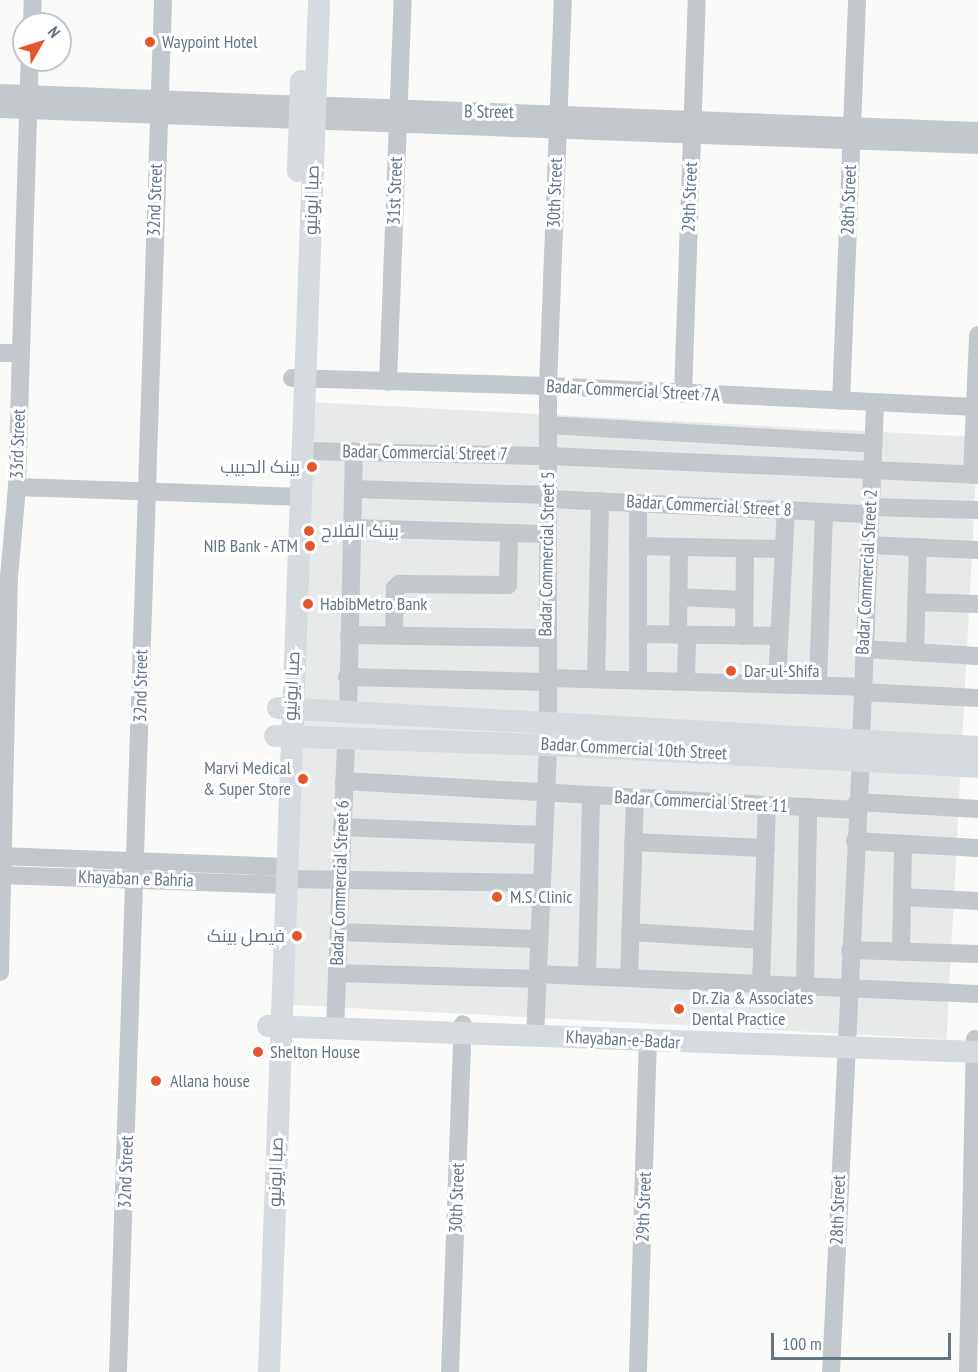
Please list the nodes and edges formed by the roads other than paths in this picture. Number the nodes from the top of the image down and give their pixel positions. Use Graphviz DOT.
graph roads {
  1 [pos="163,0"];
  2 [pos="304,0"];
  3 [pos="320,0"];
  4 [pos="403,0"];
  5 [pos="563,0"];
  6 [pos="697,0"];
  7 [pos="857,0"];
  8 [pos="29,72"];
  9 [pos="0,93"];
  10 [pos="28,102"];
  11 [pos="159,108"];
  12 [pos="0,109"];
  13 [pos="308,113"];
  14 [pos="397,117"];
  15 [pos="558,121"];
  16 [pos="692,127"];
  17 [pos="978,131"];
  18 [pos="852,134"];
  19 [pos="978,145"];
  20 [pos="978,335"];
  21 [pos="0,353"];
  22 [pos="21,353"];
  23 [pos="299,379"];
  24 [pos="388,382"];
  25 [pos="548,386"];
  26 [pos="683,393"];
  27 [pos="841,401"];
  28 [pos="875,403"];
  29 [pos="975,407"];
  30 [pos="548,424"];
  31 [pos="9,434"];
  32 [pos="873,444"];
  33 [pos="302,451"];
  34 [pos="354,451"];
  35 [pos="548,456"];
  36 [pos="872,472"];
  37 [pos="975,475"];
  38 [pos="16,487"];
  39 [pos="145,489"];
  40 [pos="354,489"];
  41 [pos="294,496"];
  42 [pos="548,497"];
  43 [pos="600,501"];
  44 [pos="638,503"];
  45 [pos="786,510"];
  46 [pos="870,510"];
  47 [pos="978,510"];
  48 [pos="824,512"];
  49 [pos="353,528"];
  50 [pos="509,533"];
  51 [pos="548,534"];
  52 [pos="869,545"];
  53 [pos="638,546"];
  54 [pos="679,547"];
  55 [pos="918,547"];
  56 [pos="745,549"];
  57 [pos="784,549"];
  58 [pos="978,550"];
  59 [pos="678,597"];
  60 [pos="744,600"];
  61 [pos="916,602"];
  62 [pos="978,604"];
  63 [pos="638,634"];
  64 [pos="349,635"];
  65 [pos="394,635"];
  66 [pos="682,635"];
  67 [pos="744,636"];
  68 [pos="779,636"];
  69 [pos="546,638"];
  70 [pos="864,649"];
  71 [pos="915,652"];
  72 [pos="978,656"];
  73 [pos="347,677"];
  74 [pos="596,679"];
  75 [pos="638,679"];
  76 [pos="548,680"];
  77 [pos="686,680"];
  78 [pos="777,681"];
  79 [pos="818,684"];
  80 [pos="862,689"];
  81 [pos="978,698"];
  82 [pos="284,708"];
  83 [pos="348,714"];
  84 [pos="548,734"];
  85 [pos="282,736"];
  86 [pos="346,738"];
  87 [pos="978,747"];
  88 [pos="861,750"];
  89 [pos="978,767"];
  90 [pos="344,781"];
  91 [pos="545,794"];
  92 [pos="591,796"];
  93 [pos="635,798"];
  94 [pos="767,805"];
  95 [pos="857,806"];
  96 [pos="808,807"];
  97 [pos="978,809"];
  98 [pos="342,827"];
  99 [pos="543,835"];
  100 [pos="855,841"];
  101 [pos="633,842"];
  102 [pos="903,844"];
  103 [pos="766,848"];
  104 [pos="978,848"];
  105 [pos="2,856"];
  106 [pos="137,869"];
  107 [pos="2,875"];
  108 [pos="281,876"];
  109 [pos="340,878"];
  110 [pos="541,883"];
  111 [pos="902,897"];
  112 [pos="978,901"];
  113 [pos="339,932"];
  114 [pos="630,932"];
  115 [pos="539,939"];
  116 [pos="762,940"];
  117 [pos="850,950"];
  118 [pos="901,952"];
  119 [pos="978,954"];
  120 [pos="0,972"];
  121 [pos="337,973"];
  122 [pos="587,976"];
  123 [pos="537,977"];
  124 [pos="628,978"];
  125 [pos="761,984"];
  126 [pos="806,986"];
  127 [pos="848,988"];
  128 [pos="978,993"];
  129 [pos="274,1021"];
  130 [pos="335,1022"];
  131 [pos="463,1029"];
  132 [pos="535,1031"];
  133 [pos="845,1041"];
  134 [pos="648,1042"];
  135 [pos="977,1046"];
  136 [pos="118,1372"];
  137 [pos="254,1372"];
  138 [pos="269,1372"];
  139 [pos="450,1372"];
  140 [pos="638,1372"];
  141 [pos="831,1372"];
  142 [pos="968,1372"];
  1 -- 11 [label="street, 32nd Street"];
  2 -- 13 [label="main road, صبا ایونیو"];
  3 -- 13 [label="main road, صبا ایونیو"];
  4 -- 14 [label="street, 31st Street"];
  5 -- 15 [label="street, 30th Street"];
  6 -- 16 [label="street, 29th Street"];
  7 -- 18 [label="street, 28th Street"];
  8 -- 10 [label="street, 33rd Street"];
  9 -- 10 [label="street, B Street"];
  10 -- 11 [label="street, B Street"];
  10 -- 12 [label="street, B Street"];
  10 -- 22 [label="street, 33rd Street"];
  11 -- 13 [label="street, B Street"];
  11 -- 39 [label="street, 32nd Street"];
  13 -- 14 [label="street, B Street"];
  13 -- 23 [label="main road, صبا ایونیو"];
  14 -- 15 [label="street, B Street"];
  14 -- 24 [label="street, 31st Street"];
  15 -- 16 [label="street, B Street"];
  15 -- 25 [label="street, 30th Street"];
  16 -- 18 [label="street, B Street"];
  16 -- 26 [label="street, 29th Street"];
  17 -- 18 [label="street, B Street"];
  18 -- 19 [label="street, B Street"];
  18 -- 27 [label="street, 28th Street"];
  20 -- 29 [label="street"];
  21 -- 22 [label="street"];
  22 -- 31 [label="street, 33rd Street"];
  23 -- 24 [label="street, Badar Commercial Street 7A"];
  23 -- 33 [label="main road, صبا ایونیو"];
  23 -- 41 [label="main road, صبا ایونیو"];
  24 -- 25 [label="street, Badar Commercial Street 7A"];
  25 -- 26 [label="street, Badar Commercial Street 7A"];
  25 -- 30 [label="street, Badar Commercial Street 5"];
  26 -- 27 [label="street, Badar Commercial Street 7A"];
  27 -- 28 [label="street, Badar Commercial Street 7A"];
  28 -- 29 [label="street, Badar Commercial Street 7A"];
  28 -- 32 [label="street, Badar Commercial Street 2"];
  29 -- 37 [label="street"];
  30 -- 32 [label="street"];
  30 -- 35 [label="street, Badar Commercial Street 5"];
  31 -- 38 [label="street, 33rd Street"];
  32 -- 36 [label="street, Badar Commercial Street 2"];
  33 -- 34 [label="street, Badar Commercial Street 7"];
  33 -- 41 [label="main road, صبا ایونیو"];
  34 -- 35 [label="street, Badar Commercial Street 7"];
  34 -- 40 [label="street"];
  35 -- 36 [label="street, Badar Commercial Street 7"];
  35 -- 42 [label="street, Badar Commercial Street 5"];
  36 -- 37 [label="street, Badar Commercial Street 7"];
  36 -- 46 [label="street, Badar Commercial Street 2"];
  38 -- 39 [label="street"];
  38 -- 105 [label="street, 33rd Street"];
  39 -- 41 [label="street"];
  39 -- 106 [label="street, 32nd Street"];
  40 -- 42 [label="street, Badar Commercial Street 8"];
  40 -- 49 [label="street"];
  41 -- 82 [label="main road, صبا ایونیو"];
  42 -- 43 [label="street, Badar Commercial Street 8"];
  42 -- 51 [label="street, Badar Commercial Street 5"];
  43 -- 44 [label="street, Badar Commercial Street 8"];
  43 -- 74 [label="street"];
  44 -- 45 [label="street, Badar Commercial Street 8"];
  44 -- 53 [label="street"];
  45 -- 48 [label="street, Badar Commercial Street 8"];
  45 -- 57 [label="street"];
  46 -- 47 [label="street, Badar Commercial Street 8"];
  46 -- 48 [label="street, Badar Commercial Street 8"];
  46 -- 52 [label="street, Badar Commercial Street 2"];
  48 -- 79 [label="street"];
  49 -- 50 [label="street"];
  49 -- 64 [label="street"];
  50 -- 51 [label="street"];
  50 -- 65 [label="street"];
  51 -- 69 [label="street, Badar Commercial Street 5"];
  52 -- 55 [label="street"];
  52 -- 70 [label="street, Badar Commercial Street 2"];
  53 -- 54 [label="street"];
  53 -- 63 [label="street"];
  54 -- 56 [label="street"];
  54 -- 59 [label="street"];
  55 -- 58 [label="street"];
  55 -- 61 [label="street"];
  56 -- 57 [label="street"];
  56 -- 60 [label="street"];
  57 -- 68 [label="street"];
  59 -- 60 [label="street"];
  59 -- 66 [label="street"];
  60 -- 67 [label="street"];
  61 -- 62 [label="street"];
  61 -- 71 [label="street"];
  63 -- 66 [label="street"];
  63 -- 75 [label="street"];
  64 -- 65 [label="street"];
  64 -- 73 [label="street"];
  65 -- 69 [label="street"];
  66 -- 67 [label="street"];
  66 -- 77 [label="street"];
  67 -- 68 [label="street"];
  68 -- 78 [label="street"];
  69 -- 76 [label="street, Badar Commercial Street 5"];
  70 -- 71 [label="street"];
  70 -- 80 [label="street, Badar Commercial Street 2"];
  71 -- 72 [label="street"];
  73 -- 76 [label="street"];
  73 -- 83 [label="street"];
  74 -- 75 [label="street"];
  74 -- 76 [label="street"];
  75 -- 77 [label="street"];
  76 -- 84 [label="street, Badar Commercial Street 5"];
  77 -- 78 [label="street"];
  78 -- 79 [label="street"];
  79 -- 80 [label="street"];
  80 -- 81 [label="street"];
  80 -- 88 [label="street, Badar Commercial Street 2"];
  82 -- 83 [label="main road, Badar Commercial 10th Street"];
  82 -- 85 [label="main road, صبا ایونیو"];
  83 -- 84 [label="main road, Badar Commercial 10th Street"];
  84 -- 86 [label="main road, Badar Commercial 10th Street"];
  84 -- 88 [label="main road, Badar Commercial 10th Street"];
  84 -- 91 [label="street, Badar Commercial Street 5"];
  85 -- 86 [label="main road, Badar Commercial 10th Street"];
  85 -- 108 [label="main road, صبا ایونیو"];
  86 -- 90 [label="street, Badar Commercial Street 6"];
  87 -- 88 [label="main road, Badar Commercial 10th Street"];
  88 -- 89 [label="main road, Badar Commercial 10th Street"];
  88 -- 95 [label="street, Badar Commercial Street 2"];
  90 -- 91 [label="street, Badar Commercial Street 11"];
  90 -- 98 [label="street, Badar Commercial Street 6"];
  91 -- 92 [label="street, Badar Commercial Street 11"];
  91 -- 99 [label="street, Badar Commercial Street 5"];
  92 -- 93 [label="street, Badar Commercial Street 11"];
  92 -- 122 [label="street"];
  93 -- 94 [label="street, Badar Commercial Street 11"];
  93 -- 101 [label="street"];
  94 -- 96 [label="street, Badar Commercial Street 11"];
  94 -- 103 [label="street"];
  95 -- 96 [label="street, Badar Commercial Street 11"];
  95 -- 97 [label="street, Badar Commercial Street 11"];
  95 -- 100 [label="street, Badar Commercial Street 2"];
  96 -- 126 [label="street"];
  98 -- 99 [label="street"];
  98 -- 109 [label="street, Badar Commercial Street 6"];
  99 -- 110 [label="street, Badar Commercial Street 5"];
  100 -- 102 [label="street"];
  100 -- 117 [label="street, Badar Commercial Street 2"];
  101 -- 103 [label="street"];
  101 -- 114 [label="street"];
  102 -- 104 [label="street"];
  102 -- 111 [label="street"];
  103 -- 116 [label="street"];
  105 -- 106 [label="street"];
  105 -- 107 [label="street, 33rd Street"];
  106 -- 107 [label="street, Khayaban e Bahria"];
  106 -- 108 [label="street, Khayaban e Bahria"];
  106 -- 136 [label="street, 32nd Street"];
  107 -- 120 [label="street, 33rd Street"];
  108 -- 109 [label="street, Khayaban e Bahria"];
  108 -- 129 [label="main road, صبا ایونیو"];
  109 -- 110 [label="street, Khayaban e Bahria"];
  109 -- 113 [label="street, Badar Commercial Street 6"];
  110 -- 115 [label="street, Badar Commercial Street 5"];
  111 -- 112 [label="street"];
  111 -- 118 [label="street"];
  113 -- 115 [label="street"];
  113 -- 121 [label="street, Badar Commercial Street 6"];
  114 -- 116 [label="street"];
  114 -- 124 [label="street"];
  115 -- 123 [label="street, Badar Commercial Street 5"];
  116 -- 125 [label="street"];
  117 -- 118 [label="street"];
  117 -- 127 [label="street, Badar Commercial Street 2"];
  118 -- 119 [label="street"];
  121 -- 123 [label="street"];
  121 -- 130 [label="street, Badar Commercial Street 6"];
  122 -- 123 [label="street"];
  122 -- 124 [label="street"];
  123 -- 132 [label="street, Badar Commercial Street 5"];
  124 -- 125 [label="street"];
  125 -- 126 [label="street"];
  126 -- 127 [label="street"];
  127 -- 128 [label="street"];
  127 -- 133 [label="street, Badar Commercial Street 2"];
  129 -- 130 [label="main road, Khayaban-e-Badar"];
  129 -- 137 [label="main road, صبا ایونیو"];
  129 -- 138 [label="main road, صبا ایونیو"];
  130 -- 131 [label="main road, Khayaban-e-Badar"];
  131 -- 132 [label="main road, Khayaban-e-Badar"];
  131 -- 139 [label="street, 30th Street"];
  132 -- 133 [label="main road, Khayaban-e-Badar"];
  132 -- 134 [label="main road, Khayaban-e-Badar"];
  133 -- 134 [label="main road, Khayaban-e-Badar"];
  133 -- 135 [label="main road, Khayaban-e-Badar"];
  133 -- 141 [label="street, 28th Street"];
  134 -- 140 [label="street, 29th Street"];
  135 -- 142 [label="street"];
}
